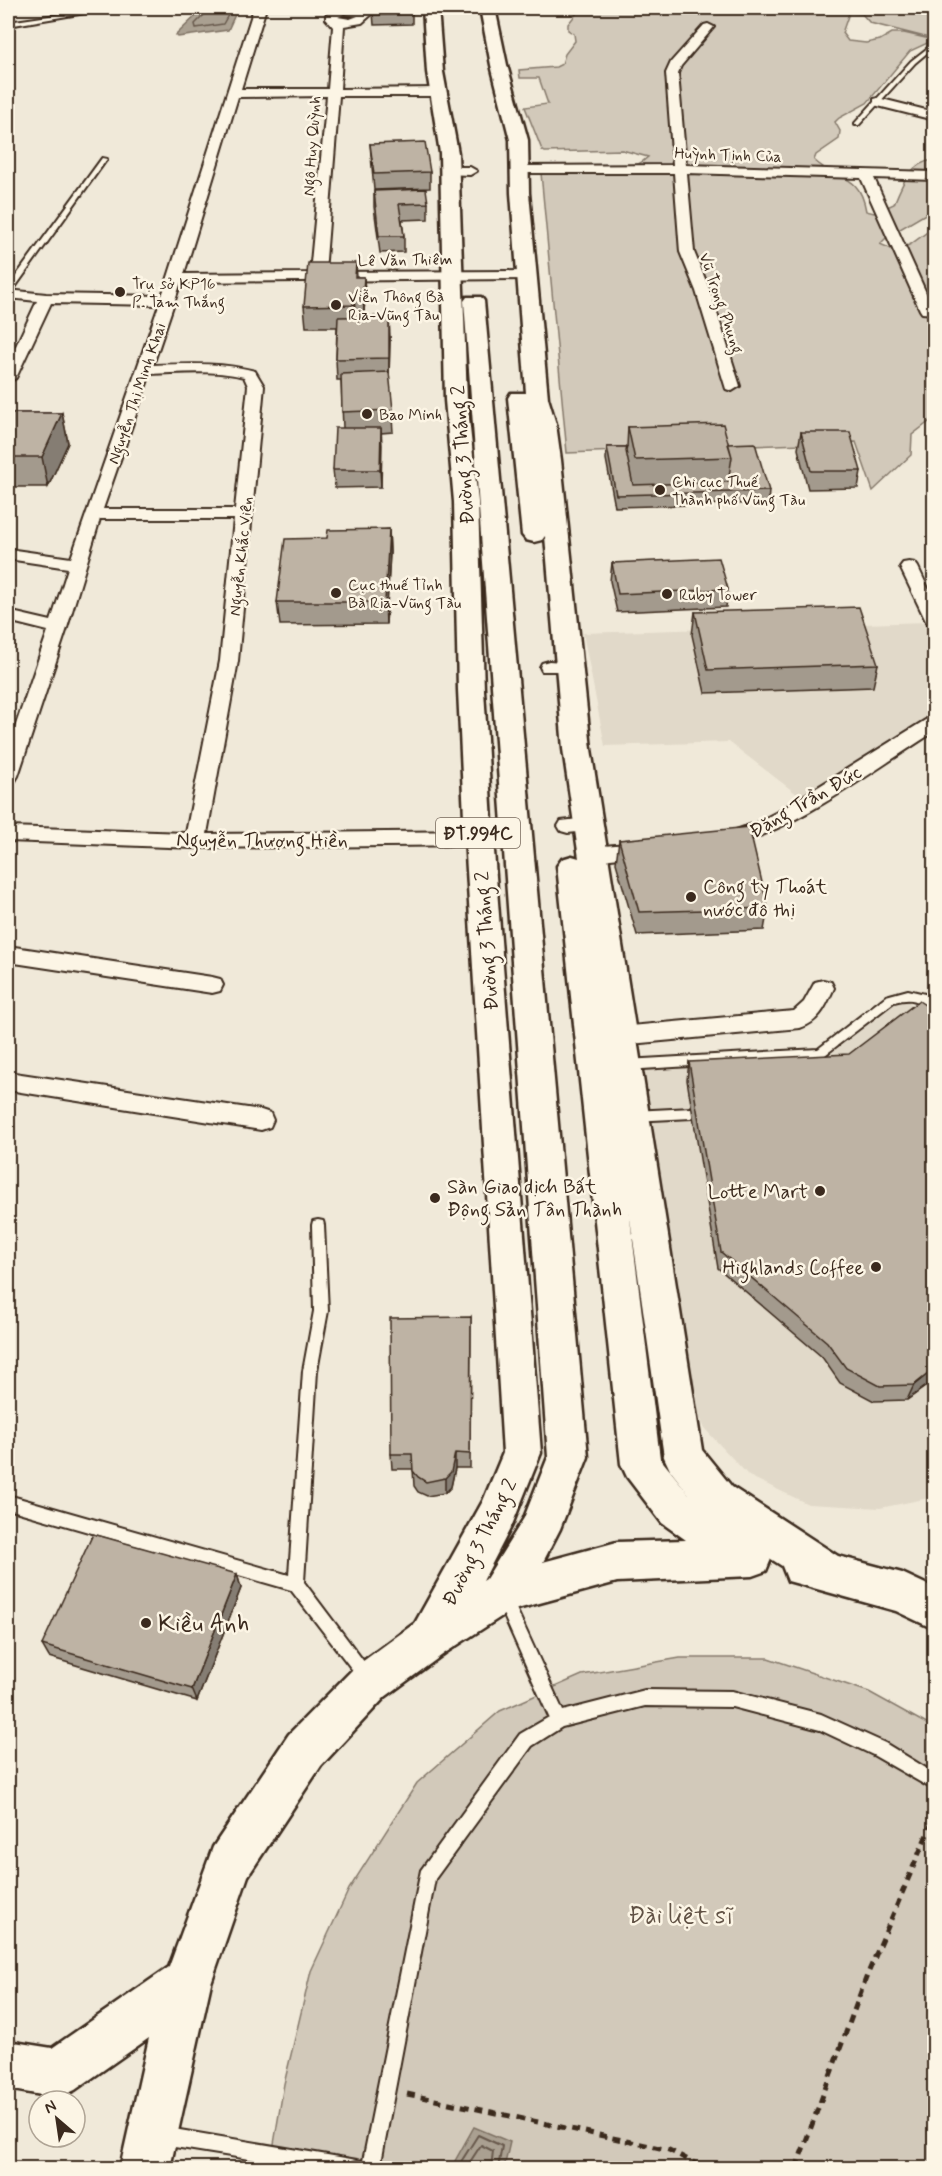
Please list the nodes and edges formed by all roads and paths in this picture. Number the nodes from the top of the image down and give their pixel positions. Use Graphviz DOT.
graph roads {
  1 [pos="112,8"];
  2 [pos="260,8"];
  3 [pos="430,8"];
  4 [pos="448,8"];
  5 [pos="475,8"];
  6 [pos="488,8"];
  7 [pos="332,19"];
  8 [pos="8,24"];
  9 [pos="708,27"];
  10 [pos="934,45"];
  11 [pos="332,92"];
  12 [pos="439,92"];
  13 [pos="235,93"];
  14 [pos="878,102"];
  15 [pos="934,116"];
  16 [pos="856,124"];
  17 [pos="104,159"];
  18 [pos="681,169"];
  19 [pos="460,171"];
  20 [pos="516,173"];
  21 [pos="866,175"];
  22 [pos="934,176"];
  23 [pos="520,275"];
  24 [pos="463,276"];
  25 [pos="175,278"];
  26 [pos="317,278"];
  27 [pos="8,292"];
  28 [pos="46,298"];
  29 [pos="168,301"];
  30 [pos="931,310"];
  31 [pos="145,370"];
  32 [pos="8,378"];
  33 [pos="732,386"];
  34 [pos="93,514"];
  35 [pos="245,514"];
  36 [pos="8,554"];
  37 [pos="77,564"];
  38 [pos="909,567"];
  39 [pos="8,616"];
  40 [pos="934,619"];
  41 [pos="58,628"];
  42 [pos="934,723"];
  43 [pos="8,776"];
  44 [pos="578,825"];
  45 [pos="516,829"];
  46 [pos="8,834"];
  47 [pos="478,838"];
  48 [pos="195,841"];
  49 [pos="704,845"];
  50 [pos="670,848"];
  51 [pos="592,854"];
  52 [pos="8,954"];
  53 [pos="213,986"];
  54 [pos="823,988"];
  55 [pos="934,1004"];
  56 [pos="620,1036"];
  57 [pos="610,1066"];
  58 [pos="8,1081"];
  59 [pos="692,1113"];
  60 [pos="632,1116"];
  61 [pos="261,1120"];
  62 [pos="318,1225"];
  63 [pos="8,1502"];
  64 [pos="744,1556"];
  65 [pos="824,1571"];
  66 [pos="296,1584"];
  67 [pos="501,1593"];
  68 [pos="934,1609"];
  69 [pos="430,1638"];
  70 [pos="370,1682"];
  71 [pos="559,1720"];
  72 [pos="934,1782"];
  73 [pos="934,1818"];
  74 [pos="187,1983"];
  75 [pos="8,2065"];
  76 [pos="385,2089"];
  77 [pos="148,2151"];
  78 [pos="358,2169"];
  79 [pos="370,2169"];
  80 [pos="704,2169"];
  81 [pos="796,2169"];
  1 -- 8 [label="lane"];
  2 -- 13 [label="street, Nguyễn Thị Minh Khai"];
  3 -- 12 [label="main road, Đường 3 Tháng 2 / ĐT.994C"];
  4 -- 19 [label="main road, Đường 3 Tháng 2 / ĐT.994C"];
  5 -- 20 [label="main road"];
  6 -- 20 [label="main road"];
  7 -- 11 [label="street, Ngô Huy Quỳnh"];
  9 -- 18 [label="street, Vũ Trọng Phụng"];
  10 -- 14 [label="lane"];
  11 -- 12 [label="street"];
  11 -- 13 [label="street"];
  11 -- 26 [label="street, Ngô Huy Quỳnh"];
  12 -- 19 [label="main road, Đường 3 Tháng 2 / ĐT.994C"];
  13 -- 25 [label="street, Nguyễn Thị Minh Khai"];
  14 -- 15 [label="street"];
  14 -- 16 [label="lane"];
  17 -- 27 [label="lane"];
  18 -- 20 [label="street, Huỳnh Tịnh Của"];
  18 -- 21 [label="street, Huỳnh Tịnh Của"];
  18 -- 33 [label="street, Vũ Trọng Phụng"];
  19 -- 24 [label="main road, Đường 3 Tháng 2 / ĐT.994C"];
  20 -- 23 [label="main road"];
  21 -- 22 [label="street, Huỳnh Tịnh Của"];
  21 -- 30 [label="street"];
  23 -- 24 [label="street, Lê Văn Thiêm"];
  23 -- 44 [label="main road"];
  24 -- 26 [label="street, Lê Văn Thiêm"];
  24 -- 45 [label="main road, Đường 3 Tháng 2 / ĐT.994C"];
  24 -- 47 [label="main road, Đường 3 Tháng 2 / ĐT.994C"];
  25 -- 26 [label="street, Lê Văn Thiêm"];
  25 -- 29 [label="street, Nguyễn Thị Minh Khai"];
  27 -- 28 [label="street"];
  28 -- 29 [label="street"];
  28 -- 32 [label="street"];
  29 -- 31 [label="street, Nguyễn Thị Minh Khai"];
  31 -- 34 [label="street, Nguyễn Thị Minh Khai"];
  31 -- 35 [label="street, Nguyễn Khắc Viện"];
  34 -- 35 [label="street"];
  34 -- 37 [label="street, Nguyễn Thị Minh Khai"];
  35 -- 48 [label="street, Nguyễn Khắc Viện"];
  36 -- 37 [label="street"];
  37 -- 41 [label="street, Nguyễn Thị Minh Khai"];
  38 -- 40 [label="street"];
  39 -- 41 [label="street"];
  41 -- 43 [label="street, Nguyễn Thị Minh Khai"];
  42 -- 49 [label="street, Đặng Trần Đức"];
  44 -- 51 [label="main road"];
  44 -- 57 [label="main road"];
  45 -- 47 [label="street, Nguyễn Thượng Hiền"];
  45 -- 67 [label="main road, Đường 3 Tháng 2 / ĐT.994C"];
  46 -- 48 [label="street, Nguyễn Thượng Hiền"];
  47 -- 48 [label="street, Nguyễn Thượng Hiền"];
  47 -- 69 [label="main road, Đường 3 Tháng 2 / ĐT.994C"];
  50 -- 51 [label="street"];
  51 -- 56 [label="main road"];
  52 -- 53 [label="street"];
  54 -- 56 [label="street"];
  55 -- 57 [label="lane"];
  56 -- 57 [label="main road"];
  57 -- 60 [label="main road"];
  57 -- 64 [label="main road"];
  58 -- 61 [label="street"];
  59 -- 60 [label="lane"];
  60 -- 65 [label="main road"];
  62 -- 66 [label="lane"];
  63 -- 66 [label="lane"];
  64 -- 65 [label="main road"];
  64 -- 67 [label="main road"];
  65 -- 68 [label="main road"];
  66 -- 70 [label="lane"];
  67 -- 69 [label="main road"];
  67 -- 71 [label="lane"];
  69 -- 70 [label="main road"];
  70 -- 74 [label="main road"];
  71 -- 72 [label="lane"];
  71 -- 76 [label="lane"];
  73 -- 81 [label="path"];
  74 -- 75 [label="main road"];
  74 -- 77 [label="main road"];
  76 -- 79 [label="lane"];
  76 -- 80 [label="path"];
  77 -- 78 [label="lane"];
}
